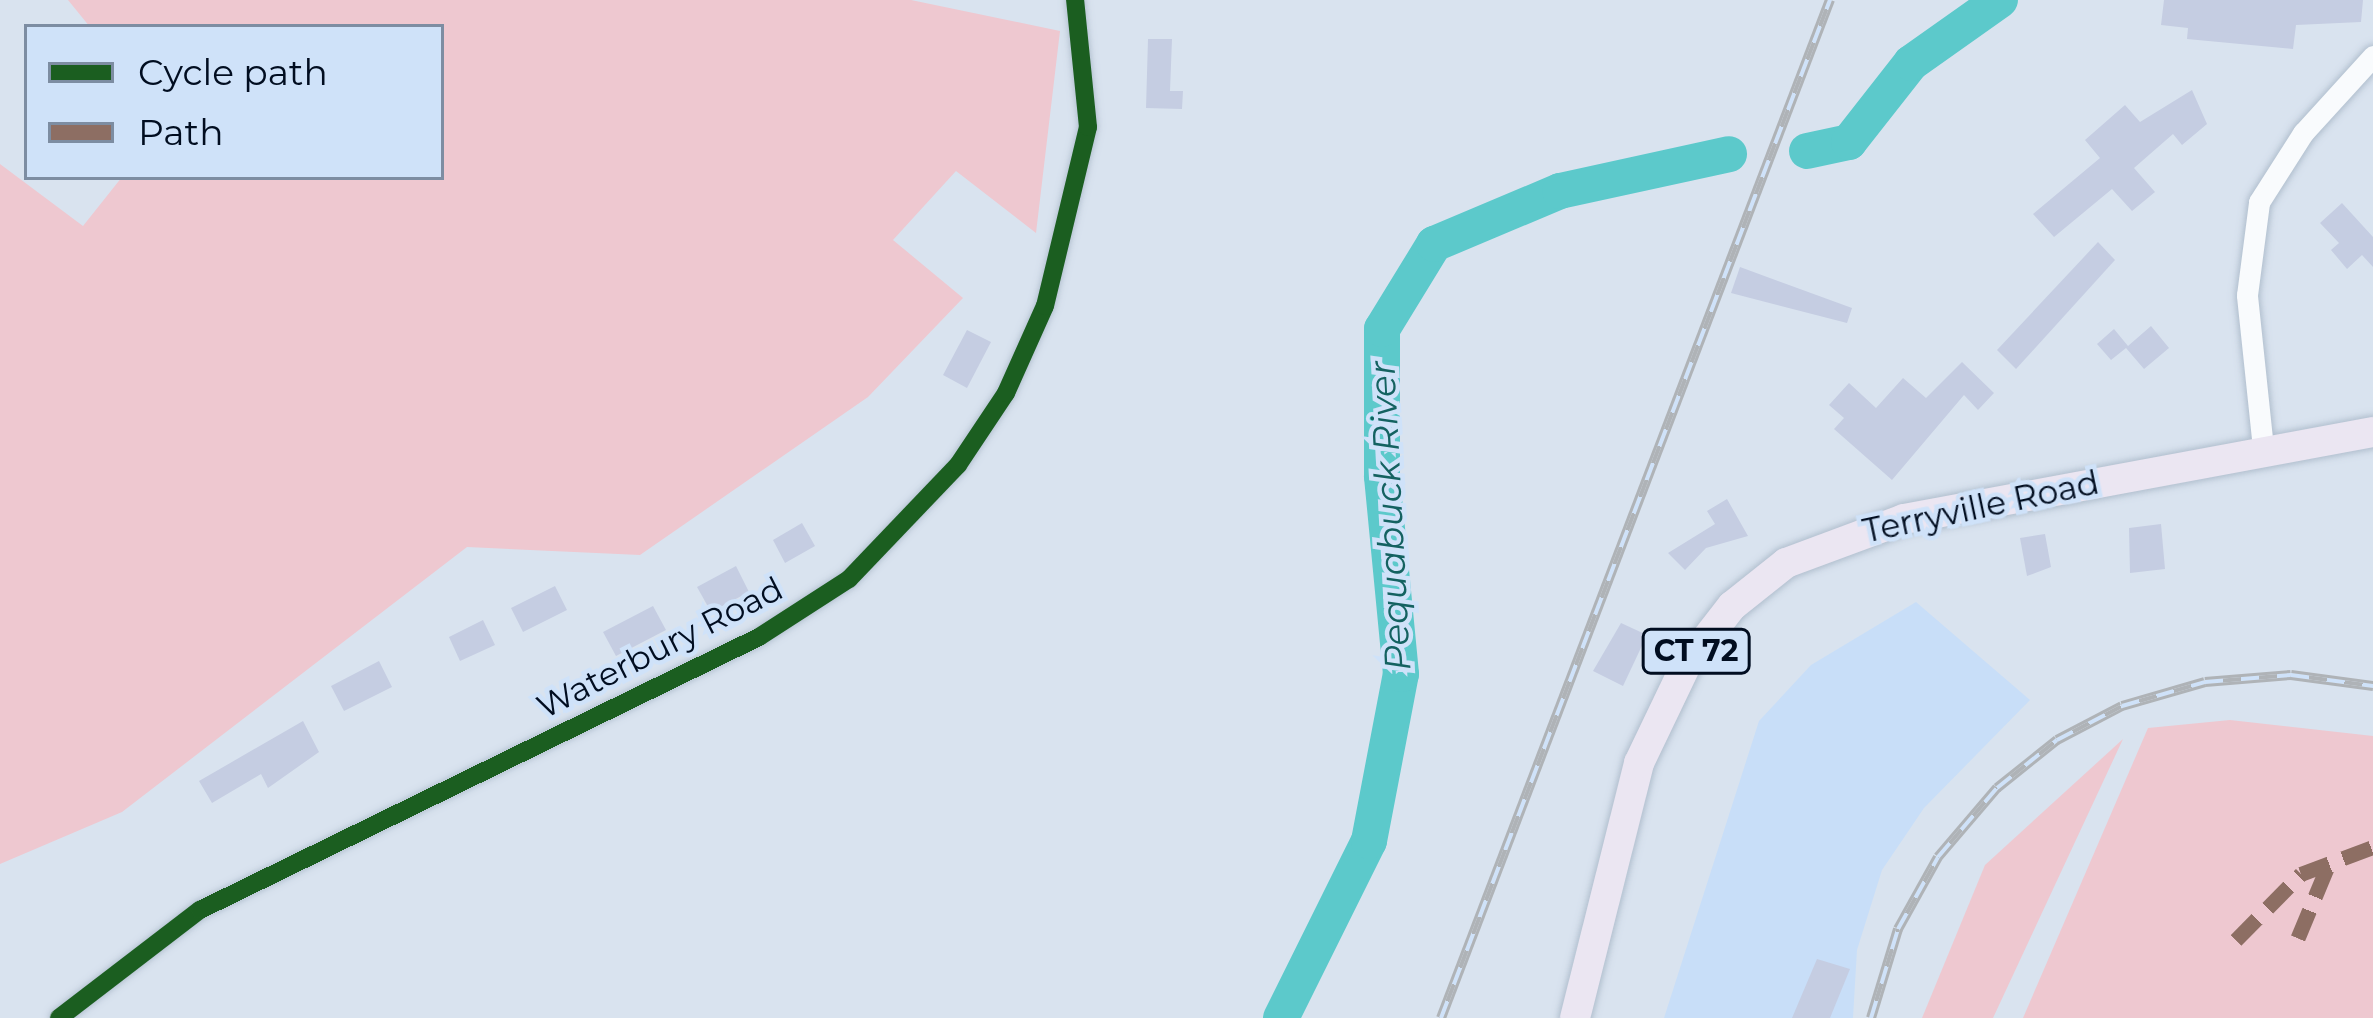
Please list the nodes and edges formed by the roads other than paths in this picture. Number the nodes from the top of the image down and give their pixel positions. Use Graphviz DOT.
graph roads {
  1 [pos="1075,0"];
  2 [pos="2373,56"];
  3 [pos="2373,432"];
  4 [pos="2263,448"];
  5 [pos="59,1018"];
  6 [pos="1575,1018"];
  1 -- 5 [label="street, Waterbury Road"];
  2 -- 4 [label="main road"];
  3 -- 4 [label="highway, CT 72"];
  4 -- 6 [label="highway, Terryville Road / CT 72"];
}
